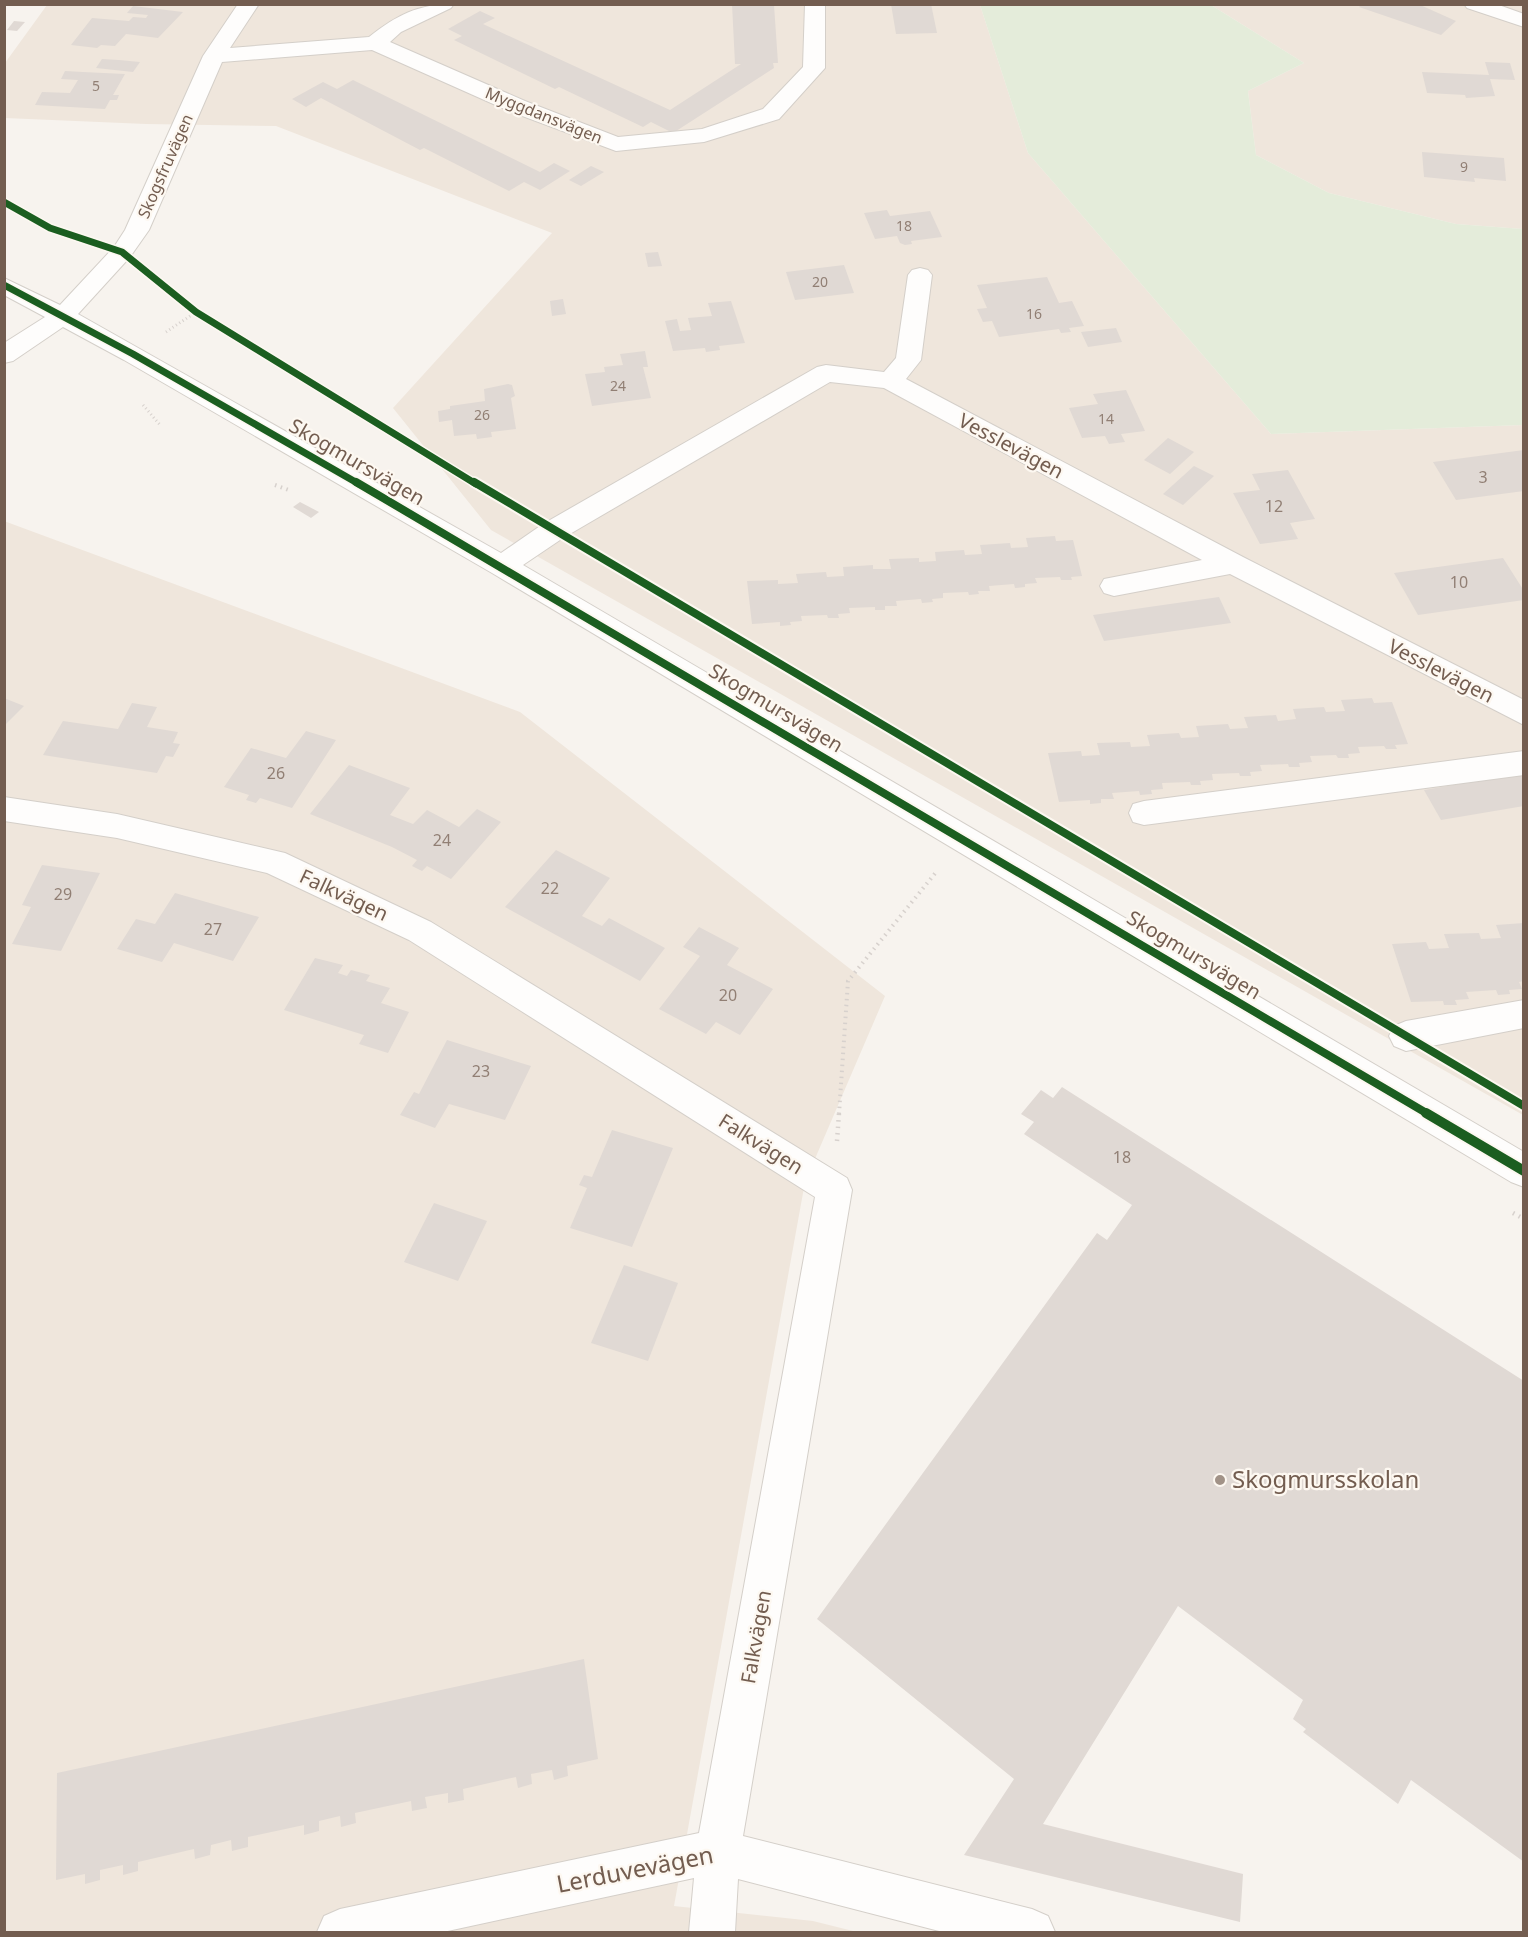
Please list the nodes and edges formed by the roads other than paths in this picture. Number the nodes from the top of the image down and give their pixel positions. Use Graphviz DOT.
graph roads {
  1 [pos="249,4"];
  2 [pos="444,4"];
  3 [pos="815,4"];
  4 [pos="1474,4"];
  5 [pos="1524,21"];
  6 [pos="375,43"];
  7 [pos="214,56"];
  8 [pos="920,275"];
  9 [pos="4,285"];
  10 [pos="63,316"];
  11 [pos="4,355"];
  12 [pos="890,381"];
  13 [pos="1233,564"];
  14 [pos="502,566"];
  15 [pos="1114,586"];
  16 [pos="1524,714"];
  17 [pos="1524,762"];
  18 [pos="4,809"];
  19 [pos="1144,813"];
  20 [pos="1524,1014"];
  21 [pos="1406,1036"];
  22 [pos="1524,1171"];
  23 [pos="718,1851"];
  24 [pos="340,1932"];
  25 [pos="712,1932"];
  26 [pos="1032,1932"];
  1 -- 7 [label="street, Skogsfruvägen"];
  2 -- 6 [label="street"];
  3 -- 6 [label="street, Myggdansvägen"];
  4 -- 5 [label="street"];
  6 -- 7 [label="street, Myggdansvägen"];
  7 -- 10 [label="street, Skogsfruvägen"];
  8 -- 12 [label="street"];
  9 -- 10 [label="street, Skogmursvägen"];
  10 -- 11 [label="street, Skogsfruvägen"];
  10 -- 14 [label="street, Skogmursvägen"];
  12 -- 13 [label="street, Vesslevägen"];
  12 -- 14 [label="street, Vesslevägen"];
  13 -- 15 [label="street"];
  13 -- 16 [label="street, Vesslevägen"];
  14 -- 22 [label="street, Skogmursvägen"];
  17 -- 19 [label="street"];
  18 -- 23 [label="street, Falkvägen"];
  20 -- 21 [label="street"];
  23 -- 24 [label="street, Lerduvevägen"];
  23 -- 25 [label="street, Falkvägen"];
  23 -- 26 [label="street, Lerduvevägen"];
}
